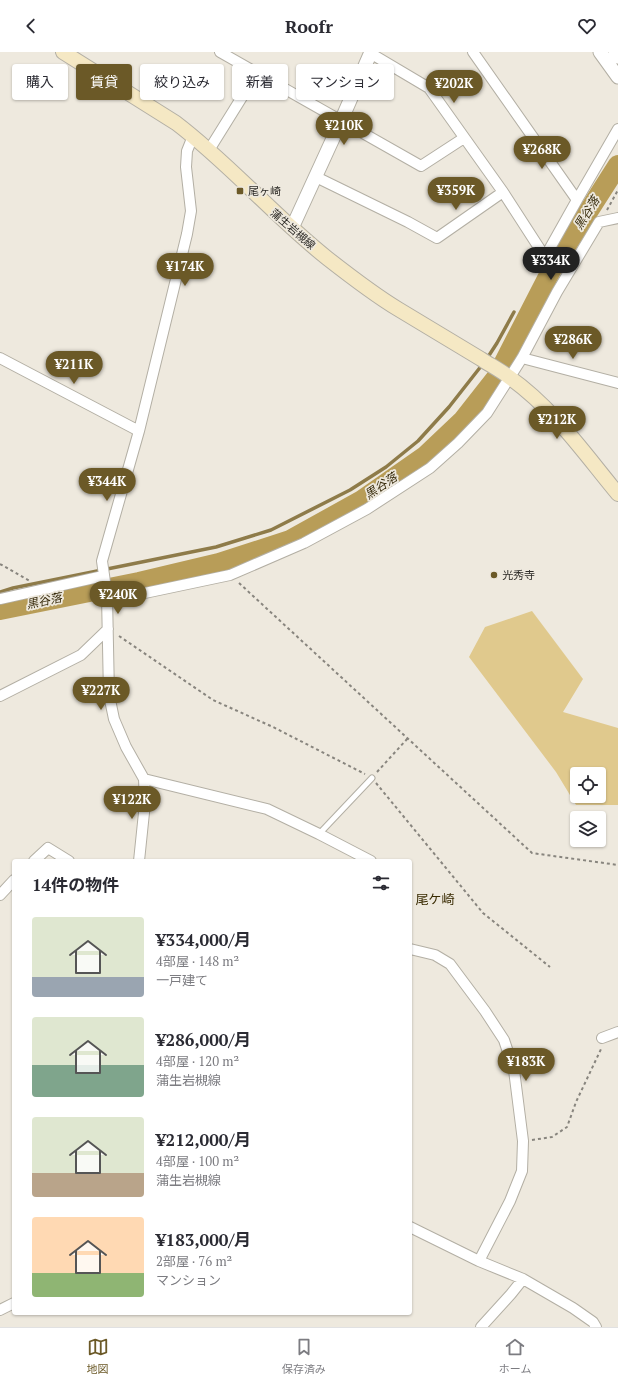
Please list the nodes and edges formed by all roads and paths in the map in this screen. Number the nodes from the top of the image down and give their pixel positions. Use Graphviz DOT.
graph roads {
  1 [pos="63,52"];
  2 [pos="220,52"];
  3 [pos="473,52"];
  4 [pos="600,52"];
  5 [pos="615,52"];
  6 [pos="370,53"];
  7 [pos="618,57"];
  8 [pos="242,64"];
  9 [pos="618,77"];
  10 [pos="288,90"];
  11 [pos="241,100"];
  12 [pos="341,121"];
  13 [pos="618,129"];
  14 [pos="193,136"];
  15 [pos="464,138"];
  16 [pos="210,150"];
  17 [pos="316,177"];
  18 [pos="618,190"];
  19 [pos="502,192"];
  20 [pos="577,200"];
  21 [pos="618,218"];
  22 [pos="599,222"];
  23 [pos="292,228"];
  24 [pos="0,358"];
  25 [pos="522,358"];
  26 [pos="502,372"];
  27 [pos="618,383"];
  28 [pos="139,431"];
  29 [pos="618,494"];
  30 [pos="0,564"];
  31 [pos="230,575"];
  32 [pos="104,579"];
  33 [pos="45,589"];
  34 [pos="107,598"];
  35 [pos="0,599"];
  36 [pos="108,629"];
  37 [pos="0,696"];
  38 [pos="408,738"];
  39 [pos="372,778"];
  40 [pos="144,779"];
  41 [pos="319,834"];
  42 [pos="36,859"];
  43 [pos="66,859"];
  44 [pos="139,859"];
  45 [pos="367,859"];
  46 [pos="618,865"];
  47 [pos="12,882"];
  48 [pos="0,895"];
  49 [pos="412,950"];
  50 [pos="550,967"];
  51 [pos="618,1032"];
  52 [pos="602,1038"];
  53 [pos="523,1141"];
  54 [pos="412,1228"];
  55 [pos="479,1261"];
  56 [pos="522,1279"];
  57 [pos="12,1304"];
  58 [pos="0,1310"];
  59 [pos="481,1327"];
  60 [pos="596,1327"];
  1 -- 14 [label="main road, 蒲生岩槻線"];
  2 -- 8 [label="street"];
  3 -- 20 [label="street"];
  4 -- 9 [label="street"];
  5 -- 7 [label="street"];
  6 -- 12 [label="street"];
  6 -- 15 [label="street"];
  10 -- 12 [label="street"];
  11 -- 16 [label="street"];
  12 -- 15 [label="street"];
  12 -- 17 [label="street"];
  13 -- 20 [label="street"];
  14 -- 16 [label="main road, 蒲生岩槻線"];
  14 -- 28 [label="street"];
  15 -- 19 [label="street"];
  16 -- 23 [label="main road, 蒲生岩槻線"];
  17 -- 19 [label="street"];
  17 -- 23 [label="street"];
  18 -- 22 [label="path"];
  19 -- 20 [label="street"];
  21 -- 22 [label="street"];
  22 -- 25 [label="street"];
  23 -- 26 [label="main road, 蒲生岩槻線"];
  24 -- 28 [label="street"];
  25 -- 26 [label="street"];
  25 -- 27 [label="street"];
  26 -- 29 [label="main road, 蒲生岩槻線"];
  26 -- 31 [label="street"];
  28 -- 32 [label="street"];
  30 -- 33 [label="path"];
  31 -- 34 [label="street"];
  31 -- 38 [label="path"];
  32 -- 33 [label="street"];
  32 -- 34 [label="street"];
  33 -- 35 [label="street"];
  34 -- 36 [label="street"];
  36 -- 37 [label="street"];
  36 -- 39 [label="path"];
  36 -- 40 [label="street"];
  38 -- 39 [label="path"];
  38 -- 46 [label="path"];
  39 -- 41 [label="lane"];
  39 -- 50 [label="path"];
  40 -- 41 [label="street"];
  40 -- 44 [label="street"];
  41 -- 45 [label="street"];
  42 -- 43 [label="street"];
  47 -- 48 [label="street"];
  49 -- 53 [label="street"];
  51 -- 52 [label="street"];
  52 -- 53 [label="path"];
  53 -- 55 [label="street"];
  54 -- 55 [label="street"];
  55 -- 56 [label="street"];
  56 -- 59 [label="street"];
  56 -- 60 [label="street"];
  57 -- 58 [label="street"];
}
